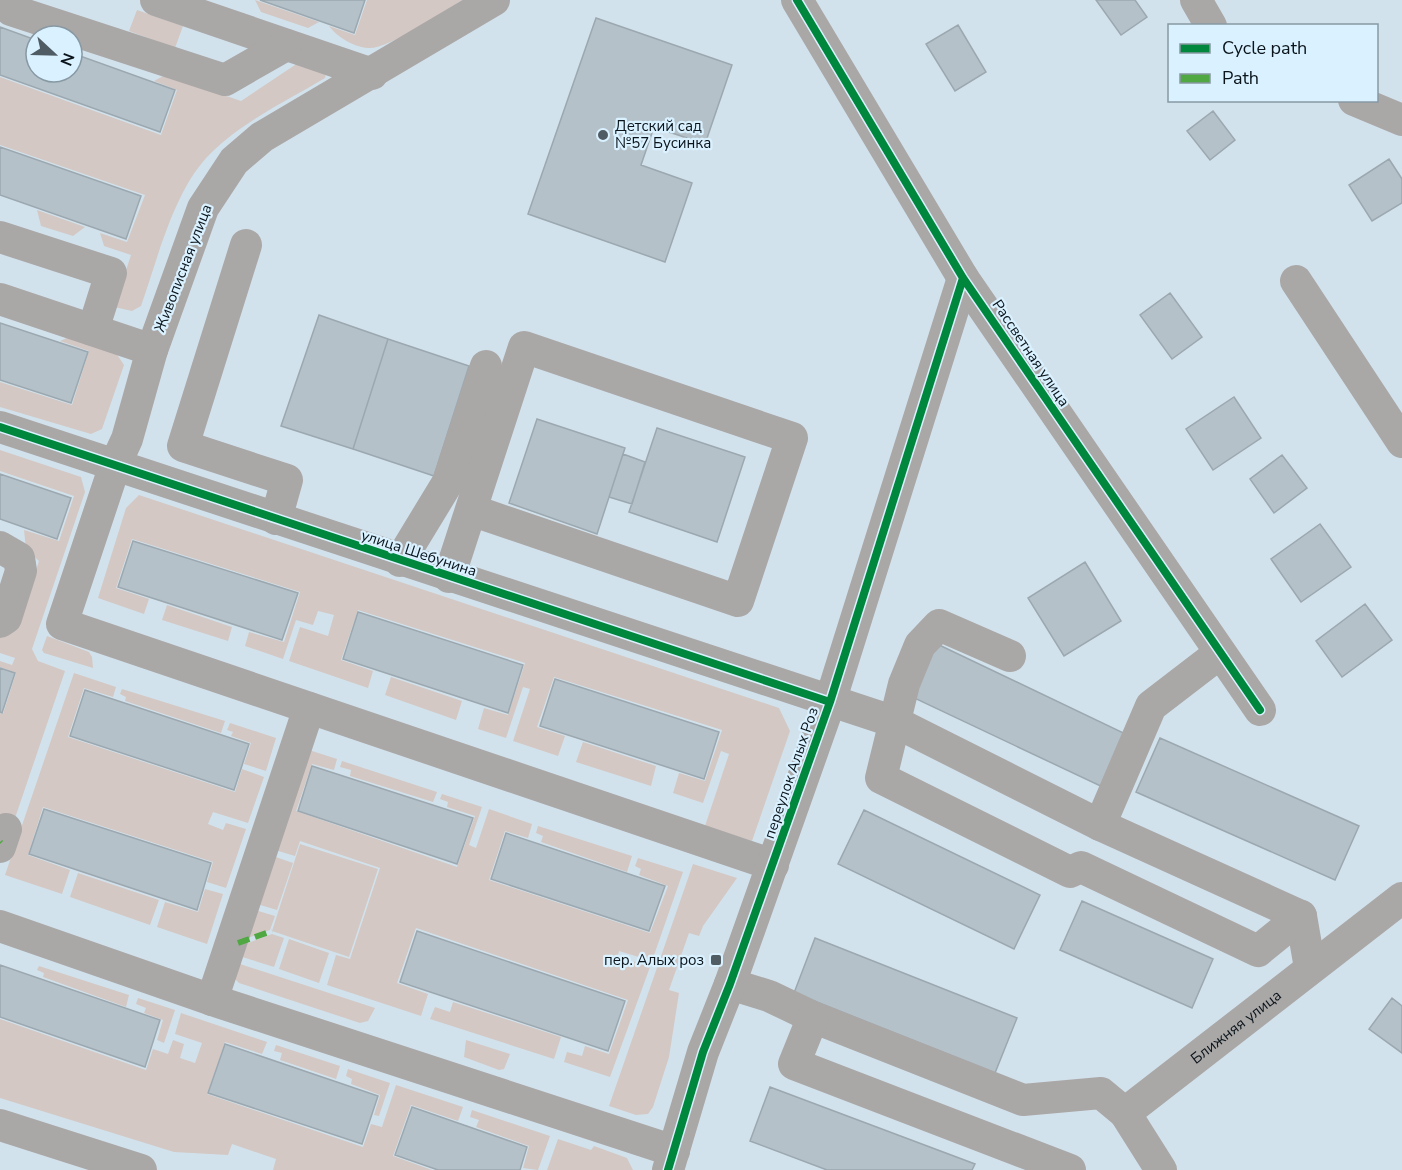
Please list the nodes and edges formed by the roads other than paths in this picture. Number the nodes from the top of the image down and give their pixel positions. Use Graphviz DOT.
graph roads {
  1 [pos="156,0"];
  2 [pos="494,0"];
  3 [pos="797,0"];
  4 [pos="1196,0"];
  5 [pos="13,6"];
  6 [pos="1210,24"];
  7 [pos="286,45"];
  8 [pos="372,74"];
  9 [pos="1359,102"];
  10 [pos="1402,120"];
  11 [pos="0,237"];
  12 [pos="246,245"];
  13 [pos="963,278"];
  14 [pos="1296,281"];
  15 [pos="0,299"];
  16 [pos="93,330"];
  17 [pos="152,350"];
  18 [pos="486,366"];
  19 [pos="0,427"];
  20 [pos="1402,442"];
  21 [pos="116,465"];
  22 [pos="471,510"];
  23 [pos="276,519"];
  24 [pos="0,547"];
  25 [pos="400,561"];
  26 [pos="449,577"];
  27 [pos="0,622"];
  28 [pos="1220,653"];
  29 [pos="1010,656"];
  30 [pos="830,702"];
  31 [pos="309,708"];
  32 [pos="1260,710"];
  33 [pos="895,722"];
  34 [pos="1100,825"];
  35 [pos="773,866"];
  36 [pos="1402,898"];
  37 [pos="1301,916"];
  38 [pos="0,926"];
  39 [pos="1310,968"];
  40 [pos="730,984"];
  41 [pos="213,1000"];
  42 [pos="813,1017"];
  43 [pos="1125,1113"];
  44 [pos="0,1125"];
  45 [pos="671,1161"];
  46 [pos="141,1170"];
  47 [pos="1070,1170"];
  48 [pos="1161,1170"];
  1 -- 7 [label="street"];
  2 -- 8 [label="street, Живописная улица"];
  3 -- 13 [label="street, Рассветная улица"];
  4 -- 6 [label="street"];
  5 -- 7 [label="street"];
  7 -- 8 [label="street"];
  8 -- 17 [label="street, Живописная улица"];
  9 -- 10 [label="street"];
  11 -- 16 [label="street"];
  12 -- 23 [label="street"];
  13 -- 28 [label="street, Рассветная улица"];
  13 -- 30 [label="street, переулок Алых Роз"];
  14 -- 20 [label="street"];
  15 -- 16 [label="street"];
  16 -- 17 [label="street"];
  17 -- 21 [label="street, Живописная улица"];
  18 -- 25 [label="street"];
  19 -- 21 [label="street, улица Шебунина"];
  21 -- 23 [label="street, улица Шебунина"];
  21 -- 31 [label="street, Живописная улица"];
  22 -- 22 [label="street"];
  22 -- 26 [label="street"];
  23 -- 25 [label="street, улица Шебунина"];
  24 -- 27 [label="street"];
  25 -- 26 [label="street, улица Шебунина"];
  26 -- 30 [label="street, улица Шебунина"];
  28 -- 32 [label="street, Рассветная улица"];
  28 -- 34 [label="street"];
  29 -- 33 [label="street"];
  30 -- 33 [label="street, улица Шебунина"];
  30 -- 35 [label="street, переулок Алых Роз"];
  31 -- 35 [label="street"];
  31 -- 41 [label="street"];
  33 -- 34 [label="street, улица Шебунина"];
  33 -- 37 [label="street"];
  34 -- 37 [label="street, улица Шебунина"];
  35 -- 40 [label="street, переулок Алых Роз"];
  36 -- 39 [label="street, Ближняя улица"];
  37 -- 39 [label="street"];
  38 -- 41 [label="street"];
  39 -- 43 [label="street, Ближняя улица"];
  40 -- 42 [label="street"];
  40 -- 45 [label="street, переулок Алых Роз"];
  41 -- 45 [label="street"];
  42 -- 43 [label="street"];
  42 -- 47 [label="street"];
  43 -- 48 [label="street"];
  44 -- 46 [label="street"];
}
